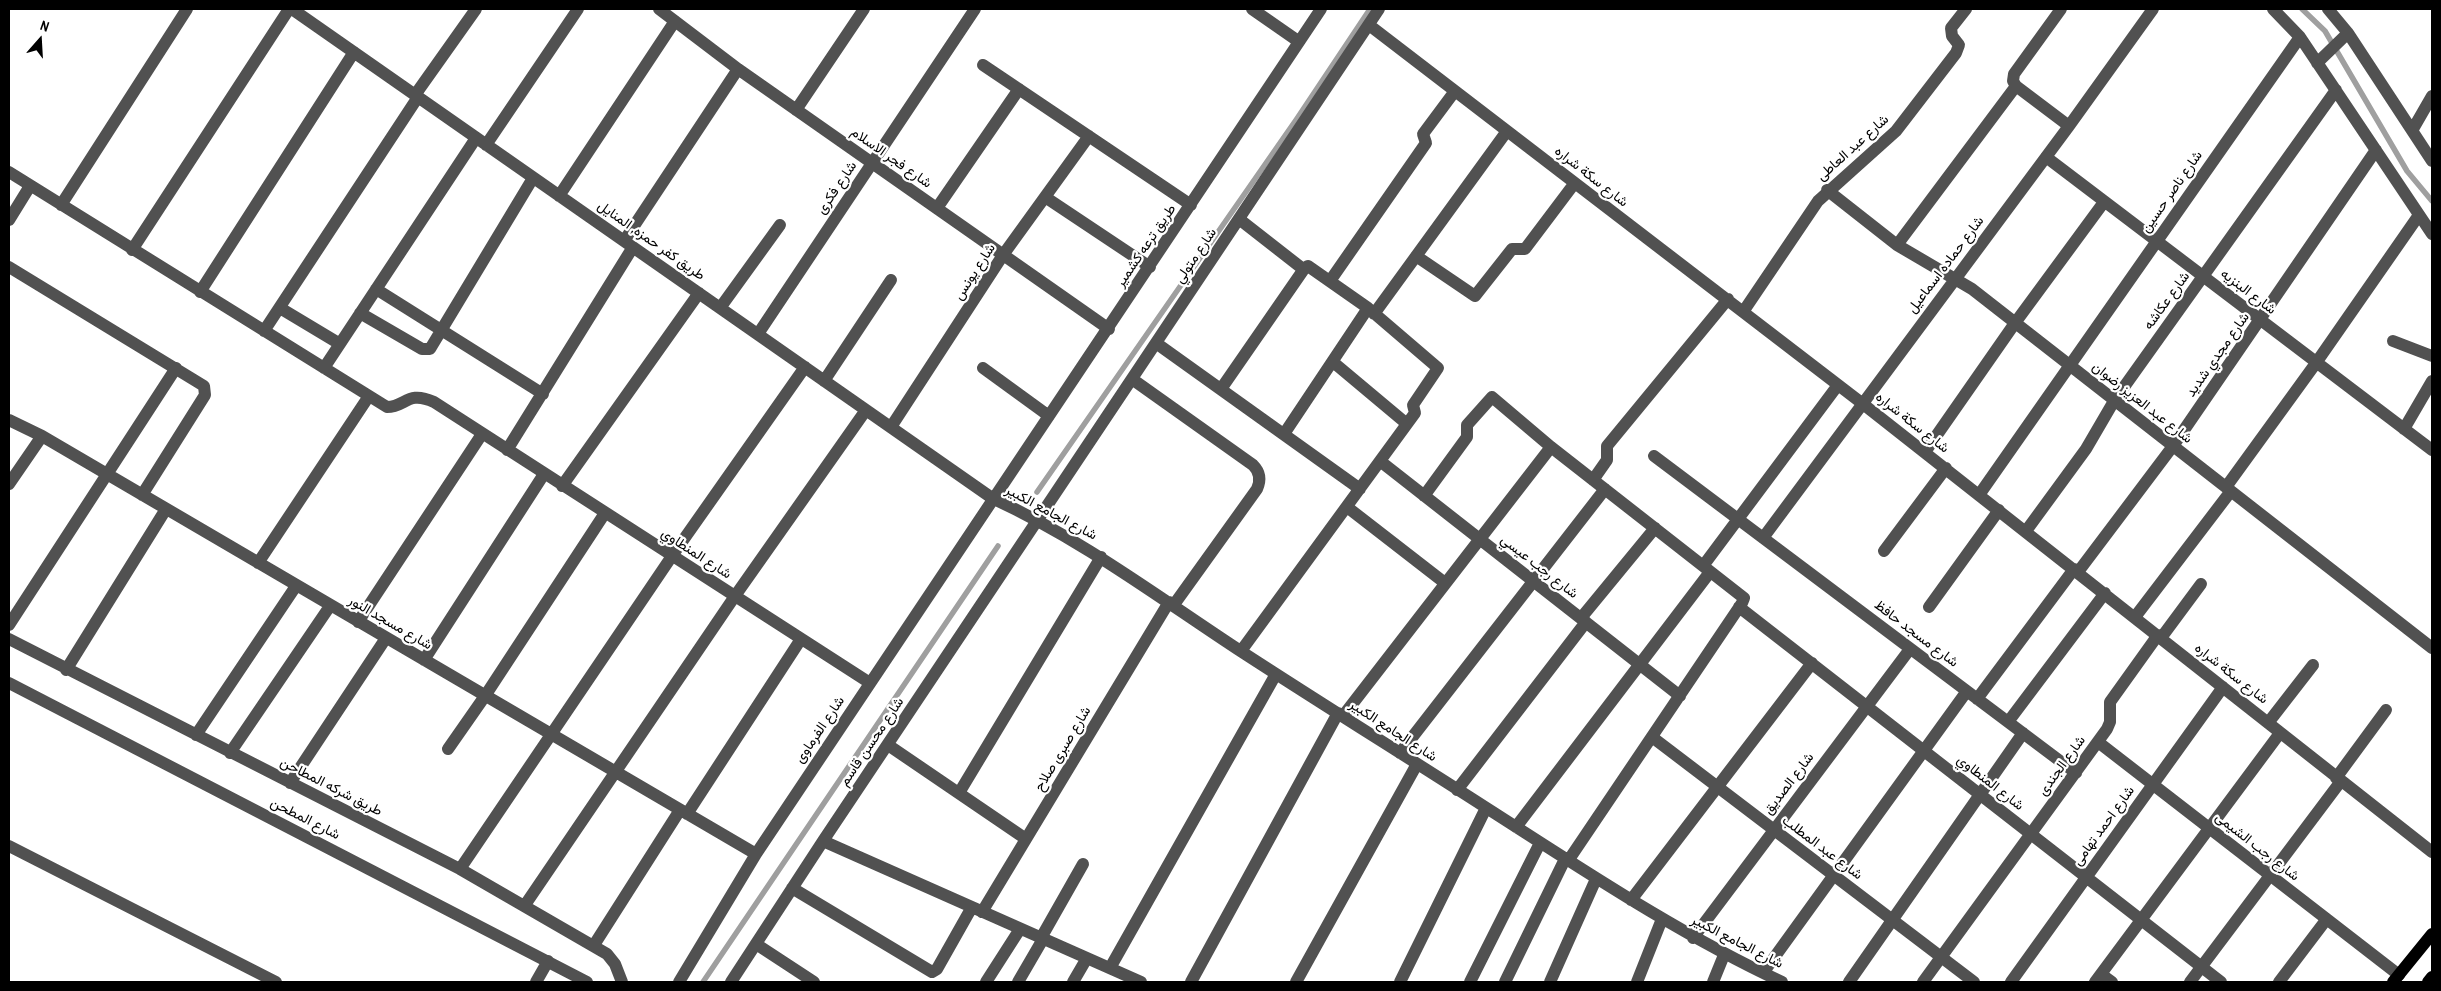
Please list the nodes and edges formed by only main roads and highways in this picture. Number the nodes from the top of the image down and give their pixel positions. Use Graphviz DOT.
graph roads {
  1 [pos="2432,934"];
  2 [pos="2432,977"];
  3 [pos="2396,978"];
  4 [pos="2428,982"];
  1 -- 3 [label="main road"];
  2 -- 4 [label="main road"];
}
